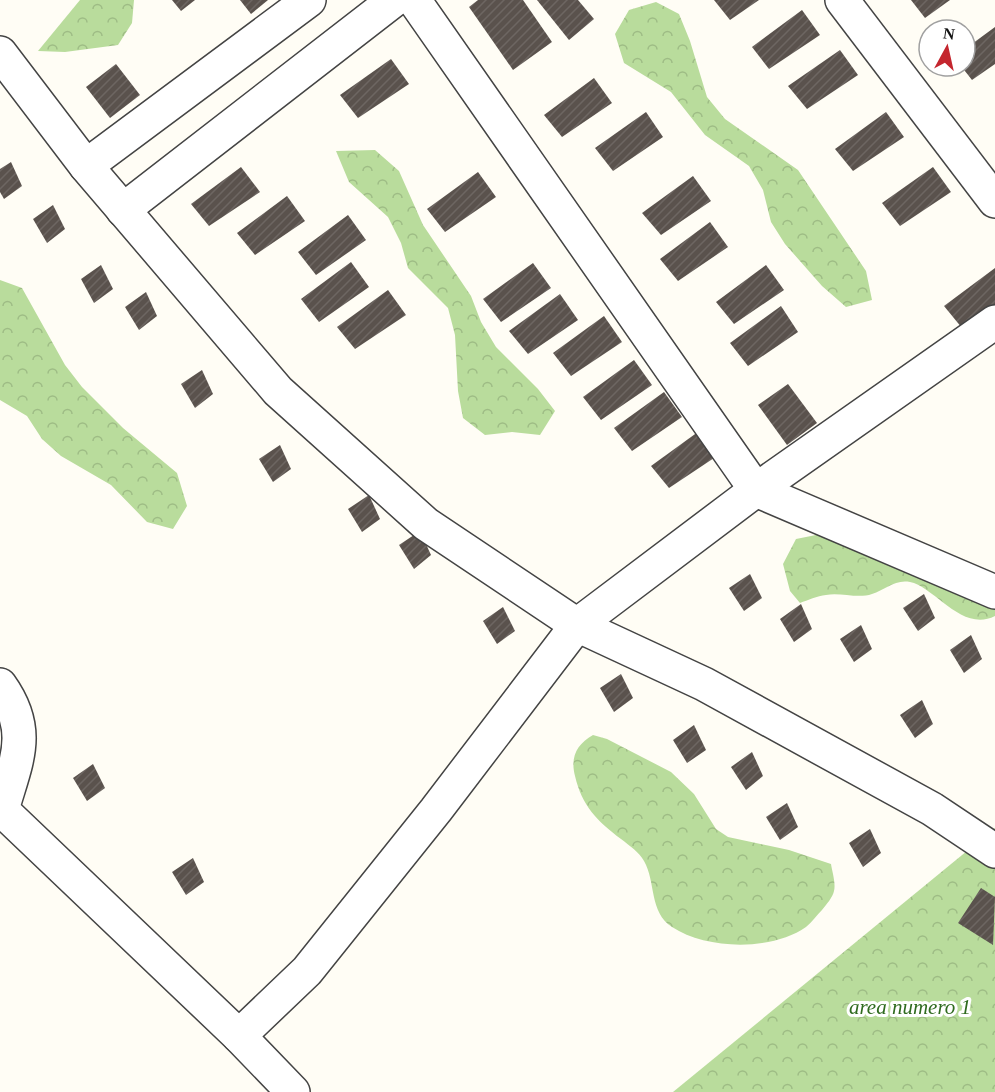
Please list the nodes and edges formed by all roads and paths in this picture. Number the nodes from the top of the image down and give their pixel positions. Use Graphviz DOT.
graph roads {
  1 [pos="309,0"];
  2 [pos="394,0"];
  3 [pos="414,0"];
  4 [pos="842,0"];
  5 [pos="0,53"];
  6 [pos="86,166"];
  7 [pos="995,201"];
  8 [pos="123,210"];
  9 [pos="995,322"];
  10 [pos="756,490"];
  11 [pos="995,592"];
  12 [pos="578,625"];
  13 [pos="0,685"];
  14 [pos="1,811"];
  15 [pos="995,851"];
  16 [pos="239,1036"];
  17 [pos="293,1092"];
  1 -- 6 [label="street"];
  2 -- 8 [label="street"];
  3 -- 10 [label="street"];
  4 -- 7 [label="street"];
  5 -- 6 [label="street"];
  6 -- 8 [label="street"];
  8 -- 12 [label="street"];
  9 -- 10 [label="street"];
  10 -- 11 [label="street"];
  10 -- 12 [label="street"];
  12 -- 15 [label="street"];
  12 -- 16 [label="street"];
  13 -- 14 [label="street"];
  14 -- 16 [label="street"];
  16 -- 17 [label="street"];
}
